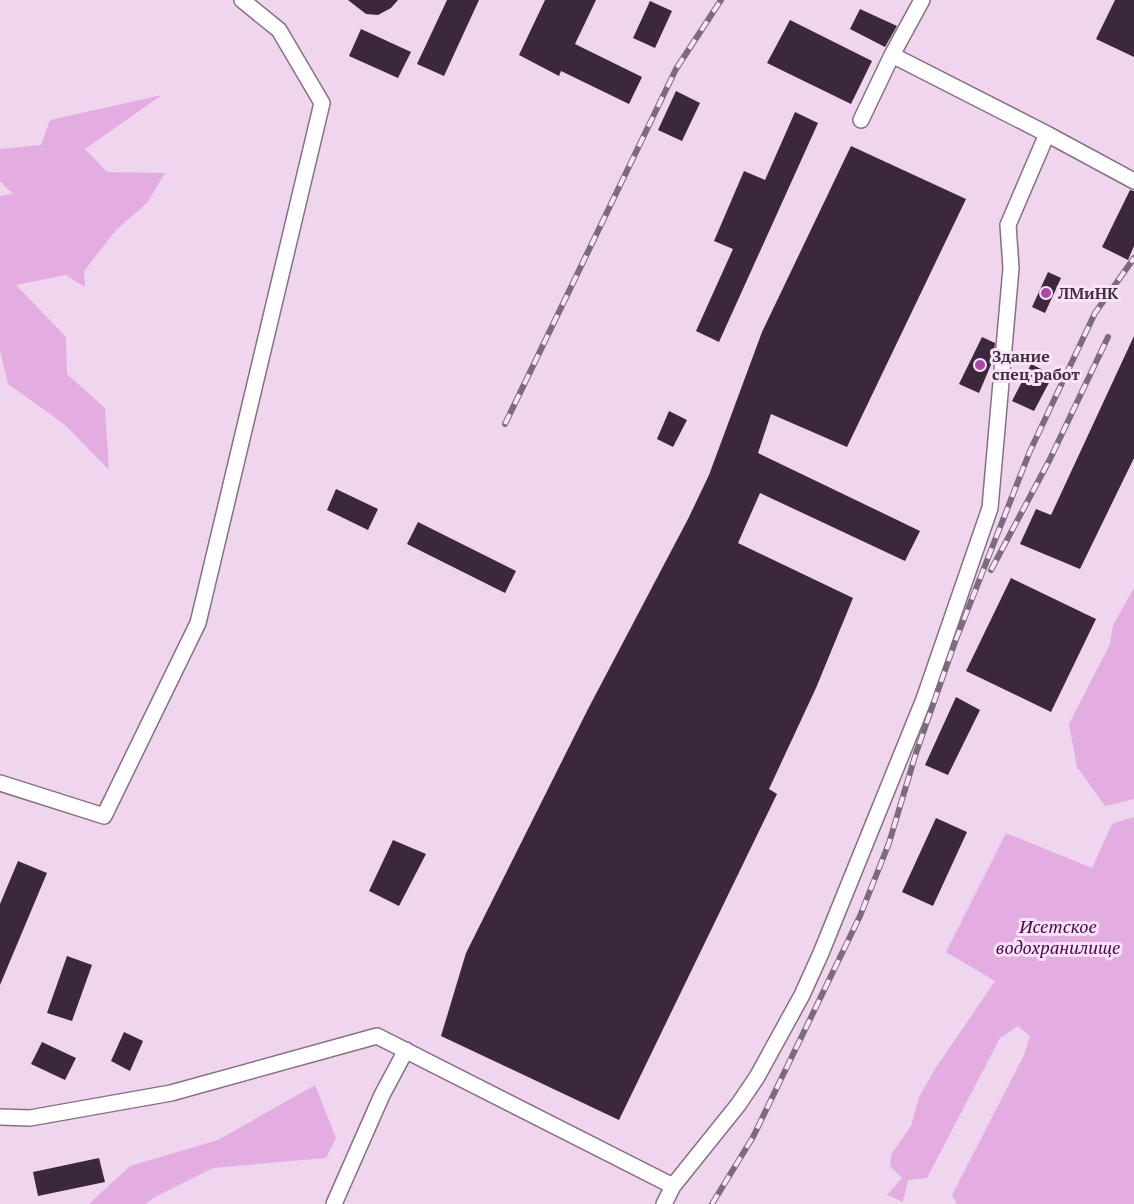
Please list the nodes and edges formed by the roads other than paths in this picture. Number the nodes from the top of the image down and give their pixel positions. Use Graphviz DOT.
graph roads {
  1 [pos="242,0"];
  2 [pos="922,0"];
  3 [pos="892,55"];
  4 [pos="861,120"];
  5 [pos="1047,134"];
  6 [pos="1134,181"];
  7 [pos="0,783"];
  8 [pos="406,1050"];
  9 [pos="0,1116"];
  10 [pos="673,1186"];
  11 [pos="334,1204"];
  12 [pos="664,1204"];
  1 -- 7 [label="lane"];
  2 -- 3 [label="lane"];
  3 -- 4 [label="lane"];
  3 -- 5 [label="lane"];
  5 -- 6 [label="lane"];
  5 -- 10 [label="lane"];
  8 -- 9 [label="lane"];
  8 -- 10 [label="lane"];
  8 -- 11 [label="lane"];
  10 -- 12 [label="lane"];
}
